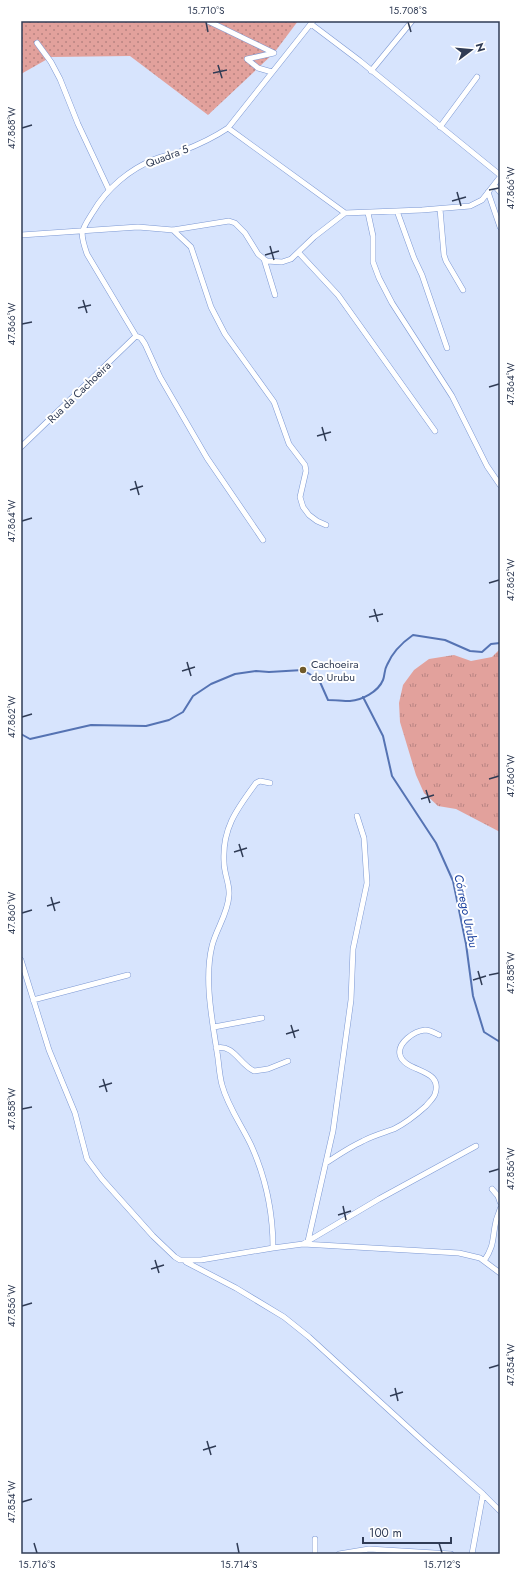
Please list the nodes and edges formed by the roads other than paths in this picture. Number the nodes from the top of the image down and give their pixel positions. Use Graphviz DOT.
graph roads {
  1 [pos="208,21"];
  2 [pos="412,21"];
  3 [pos="312,22"];
  4 [pos="37,43"];
  5 [pos="371,71"];
  6 [pos="272,72"];
  7 [pos="477,77"];
  8 [pos="440,127"];
  9 [pos="228,128"];
  10 [pos="500,176"];
  11 [pos="494,185"];
  12 [pos="109,190"];
  13 [pos="488,192"];
  14 [pos="500,192"];
  15 [pos="440,209"];
  16 [pos="397,211"];
  17 [pos="345,213"];
  18 [pos="368,213"];
  19 [pos="500,227"];
  20 [pos="82,230"];
  21 [pos="173,230"];
  22 [pos="21,234"];
  23 [pos="299,252"];
  24 [pos="264,259"];
  25 [pos="463,290"];
  26 [pos="275,295"];
  27 [pos="136,336"];
  28 [pos="447,348"];
  29 [pos="435,431"];
  30 [pos="21,447"];
  31 [pos="500,485"];
  32 [pos="326,525"];
  33 [pos="263,540"];
  34 [pos="270,783"];
  35 [pos="357,816"];
  36 [pos="21,960"];
  37 [pos="128,976"];
  38 [pos="33,1000"];
  39 [pos="262,1018"];
  40 [pos="214,1028"];
  41 [pos="439,1036"];
  42 [pos="216,1048"];
  43 [pos="288,1061"];
  44 [pos="476,1146"];
  45 [pos="326,1163"];
  46 [pos="492,1189"];
  47 [pos="500,1202"];
  48 [pos="500,1209"];
  49 [pos="306,1243"];
  50 [pos="273,1248"];
  51 [pos="184,1261"];
  52 [pos="484,1261"];
  53 [pos="500,1273"];
  54 [pos="483,1494"];
  55 [pos="500,1511"];
  56 [pos="315,1539"];
  57 [pos="316,1554"];
  58 [pos="339,1554"];
  59 [pos="451,1554"];
  60 [pos="472,1554"];
  1 -- 6 [label="street"];
  2 -- 5 [label="street"];
  3 -- 5 [label="street"];
  3 -- 6 [label="street, Quadra 5"];
  4 -- 12 [label="street"];
  5 -- 8 [label="street"];
  6 -- 9 [label="street, Quadra 5"];
  7 -- 8 [label="street"];
  8 -- 10 [label="street"];
  9 -- 12 [label="street, Quadra 5"];
  9 -- 17 [label="street"];
  10 -- 11 [label="street"];
  11 -- 13 [label="street"];
  11 -- 14 [label="street"];
  12 -- 20 [label="street, Quadra 5"];
  13 -- 15 [label="street"];
  13 -- 19 [label="street"];
  15 -- 16 [label="street"];
  15 -- 25 [label="street"];
  16 -- 18 [label="street"];
  16 -- 28 [label="street"];
  17 -- 18 [label="street"];
  17 -- 23 [label="street"];
  18 -- 31 [label="street"];
  20 -- 21 [label="street"];
  20 -- 22 [label="street"];
  20 -- 27 [label="street"];
  21 -- 24 [label="street"];
  21 -- 32 [label="street"];
  23 -- 24 [label="street"];
  23 -- 29 [label="street"];
  24 -- 26 [label="street"];
  27 -- 30 [label="street, Rua da Cachoeira"];
  27 -- 33 [label="street"];
  34 -- 40 [label="street"];
  35 -- 45 [label="street"];
  36 -- 38 [label="street"];
  37 -- 38 [label="street"];
  38 -- 51 [label="street"];
  39 -- 40 [label="street"];
  40 -- 42 [label="street"];
  41 -- 45 [label="street"];
  42 -- 43 [label="street"];
  42 -- 50 [label="street"];
  44 -- 49 [label="street"];
  45 -- 49 [label="street"];
  46 -- 47 [label="street"];
  48 -- 52 [label="street"];
  49 -- 50 [label="street"];
  49 -- 52 [label="street"];
  50 -- 51 [label="street"];
  51 -- 54 [label="street"];
  52 -- 53 [label="street"];
  54 -- 55 [label="street"];
  54 -- 60 [label="street"];
  56 -- 57 [label="street"];
  58 -- 59 [label="street"];
}
